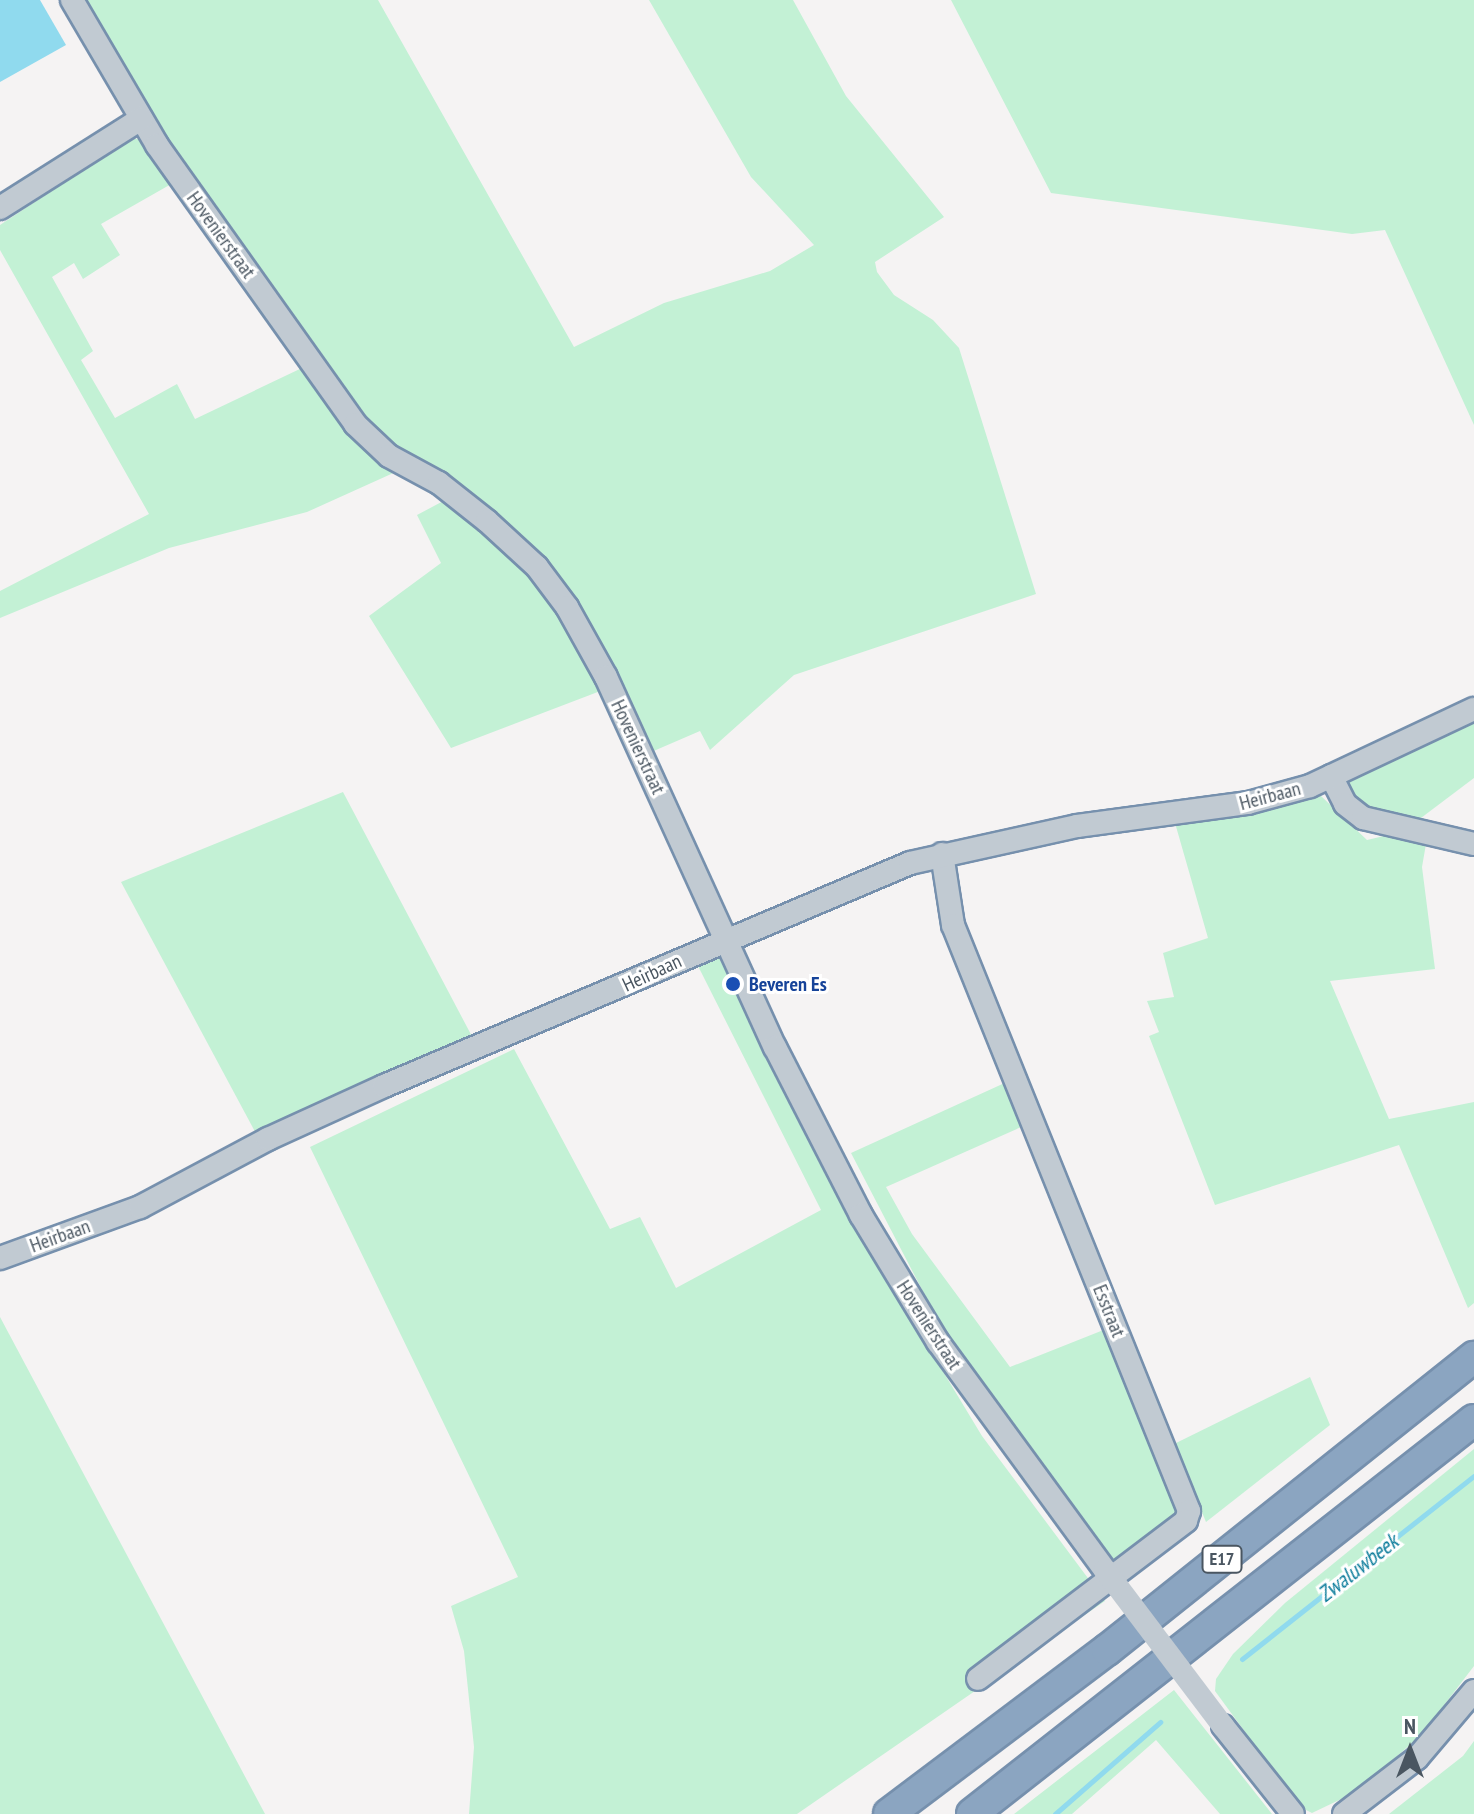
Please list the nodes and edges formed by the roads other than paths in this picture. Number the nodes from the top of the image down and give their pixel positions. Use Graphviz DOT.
graph roads {
  1 [pos="72,0"];
  2 [pos="141,119"];
  3 [pos="0,208"];
  4 [pos="1474,709"];
  5 [pos="1331,776"];
  6 [pos="1474,844"];
  7 [pos="942,854"];
  8 [pos="727,940"];
  9 [pos="0,1258"];
  10 [pos="1474,1357"];
  11 [pos="1474,1420"];
  12 [pos="978,1679"];
  13 [pos="1474,1691"];
  14 [pos="889,1814"];
  15 [pos="972,1814"];
  16 [pos="1293,1814"];
  17 [pos="1344,1814"];
  1 -- 2 [label="street, Hovenierstraat"];
  2 -- 3 [label="street"];
  2 -- 8 [label="street, Hovenierstraat"];
  4 -- 5 [label="street, Heirbaan"];
  5 -- 6 [label="street"];
  5 -- 7 [label="street, Heirbaan"];
  7 -- 8 [label="street, Heirbaan"];
  7 -- 12 [label="street, Esstraat"];
  8 -- 9 [label="street, Heirbaan"];
  8 -- 16 [label="street, Hovenierstraat, bridge"];
  10 -- 14 [label="highway, E17"];
  11 -- 15 [label="highway, E17"];
  13 -- 17 [label="street"];
}
